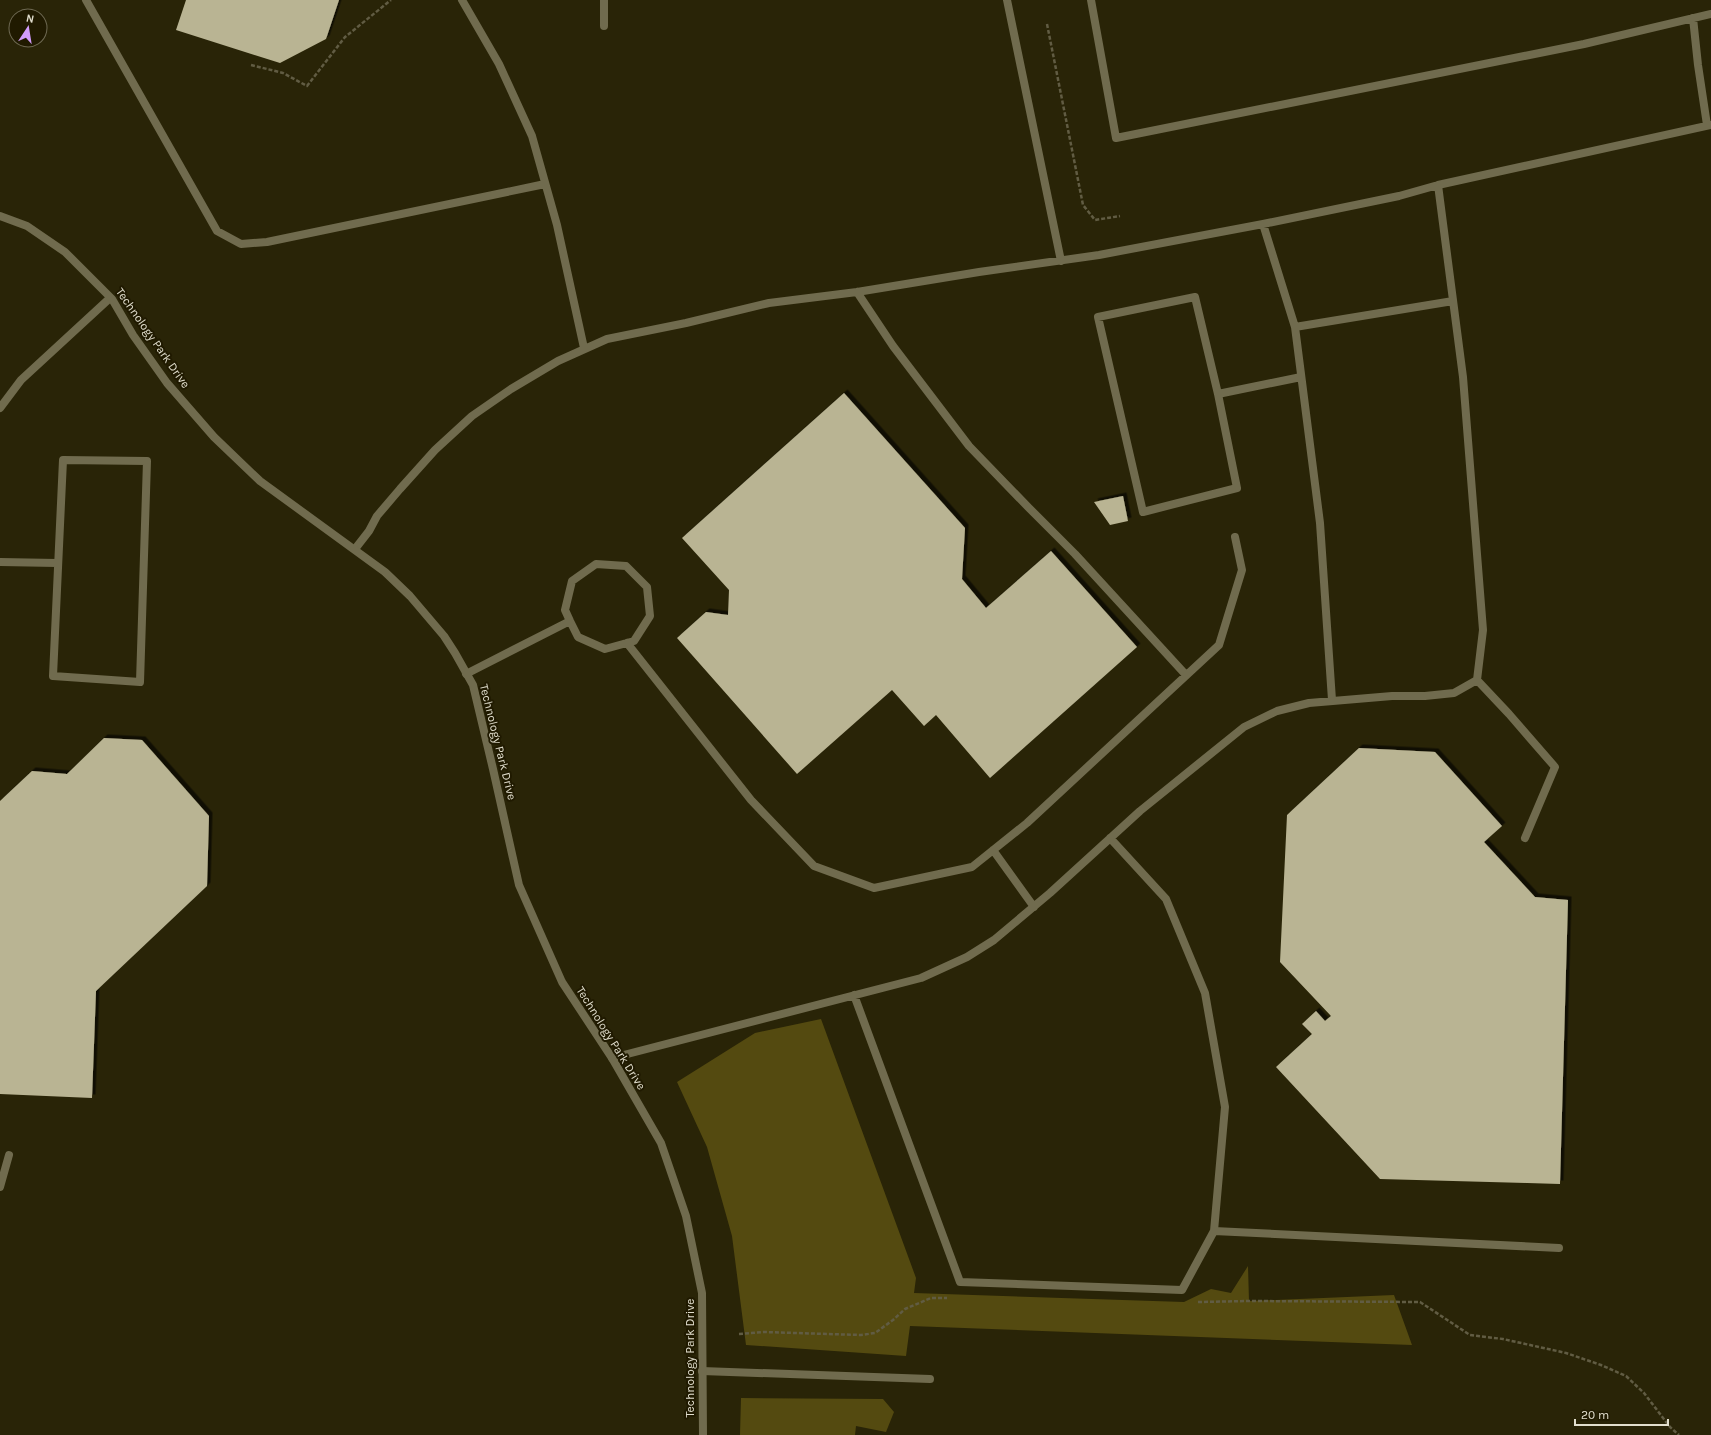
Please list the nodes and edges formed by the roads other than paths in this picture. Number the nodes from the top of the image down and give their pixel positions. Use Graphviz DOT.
graph roads {
  1 [pos="86,0"];
  2 [pos="462,0"];
  3 [pos="604,0"];
  4 [pos="1007,0"];
  5 [pos="1091,0"];
  6 [pos="1711,14"];
  7 [pos="1693,18"];
  8 [pos="604,26"];
  9 [pos="1709,125"];
  10 [pos="545,184"];
  11 [pos="1438,185"];
  12 [pos="0,216"];
  13 [pos="1263,224"];
  14 [pos="1061,261"];
  15 [pos="857,292"];
  16 [pos="110,298"];
  17 [pos="1454,301"];
  18 [pos="1294,327"];
  19 [pos="584,348"];
  20 [pos="1301,377"];
  21 [pos="1218,394"];
  22 [pos="0,408"];
  23 [pos="1235,537"];
  24 [pos="355,548"];
  25 [pos="0,562"];
  26 [pos="57,563"];
  27 [pos="570,621"];
  28 [pos="627,643"];
  29 [pos="466,674"];
  30 [pos="1186,675"];
  31 [pos="1477,680"];
  32 [pos="1332,700"];
  33 [pos="1110,838"];
  34 [pos="1525,838"];
  35 [pos="993,850"];
  36 [pos="1034,907"];
  37 [pos="854,995"];
  38 [pos="612,1058"];
  39 [pos="9,1155"];
  40 [pos="0,1187"];
  41 [pos="1214,1231"];
  42 [pos="1559,1248"];
  43 [pos="702,1371"];
  44 [pos="930,1379"];
  45 [pos="703,1435"];
  1 -- 10 [label="street"];
  2 -- 10 [label="street"];
  3 -- 8 [label="street"];
  4 -- 14 [label="street"];
  5 -- 7 [label="street"];
  6 -- 7 [label="street"];
  7 -- 9 [label="street"];
  9 -- 11 [label="street"];
  10 -- 19 [label="street"];
  11 -- 13 [label="street"];
  11 -- 17 [label="street"];
  12 -- 16 [label="street, Technology Park Drive"];
  13 -- 14 [label="street"];
  13 -- 18 [label="street"];
  14 -- 15 [label="street"];
  15 -- 19 [label="street"];
  15 -- 30 [label="street"];
  16 -- 22 [label="street"];
  16 -- 24 [label="street, Technology Park Drive"];
  17 -- 18 [label="street"];
  17 -- 31 [label="street"];
  18 -- 20 [label="street"];
  19 -- 24 [label="street"];
  20 -- 21 [label="street"];
  20 -- 32 [label="street"];
  21 -- 21 [label="street"];
  23 -- 30 [label="street"];
  24 -- 29 [label="street, Technology Park Drive"];
  25 -- 26 [label="street"];
  26 -- 26 [label="street"];
  27 -- 28 [label="street"];
  27 -- 28 [label="street"];
  27 -- 29 [label="street"];
  28 -- 35 [label="street"];
  29 -- 38 [label="street, Technology Park Drive"];
  30 -- 35 [label="street"];
  31 -- 32 [label="street"];
  31 -- 34 [label="street"];
  32 -- 33 [label="street"];
  33 -- 36 [label="street"];
  33 -- 41 [label="street"];
  35 -- 36 [label="street"];
  36 -- 37 [label="street"];
  37 -- 38 [label="street"];
  37 -- 41 [label="street"];
  38 -- 43 [label="street, Technology Park Drive"];
  39 -- 40 [label="street"];
  41 -- 42 [label="street"];
  43 -- 44 [label="street"];
  43 -- 45 [label="street, Technology Park Drive"];
}
